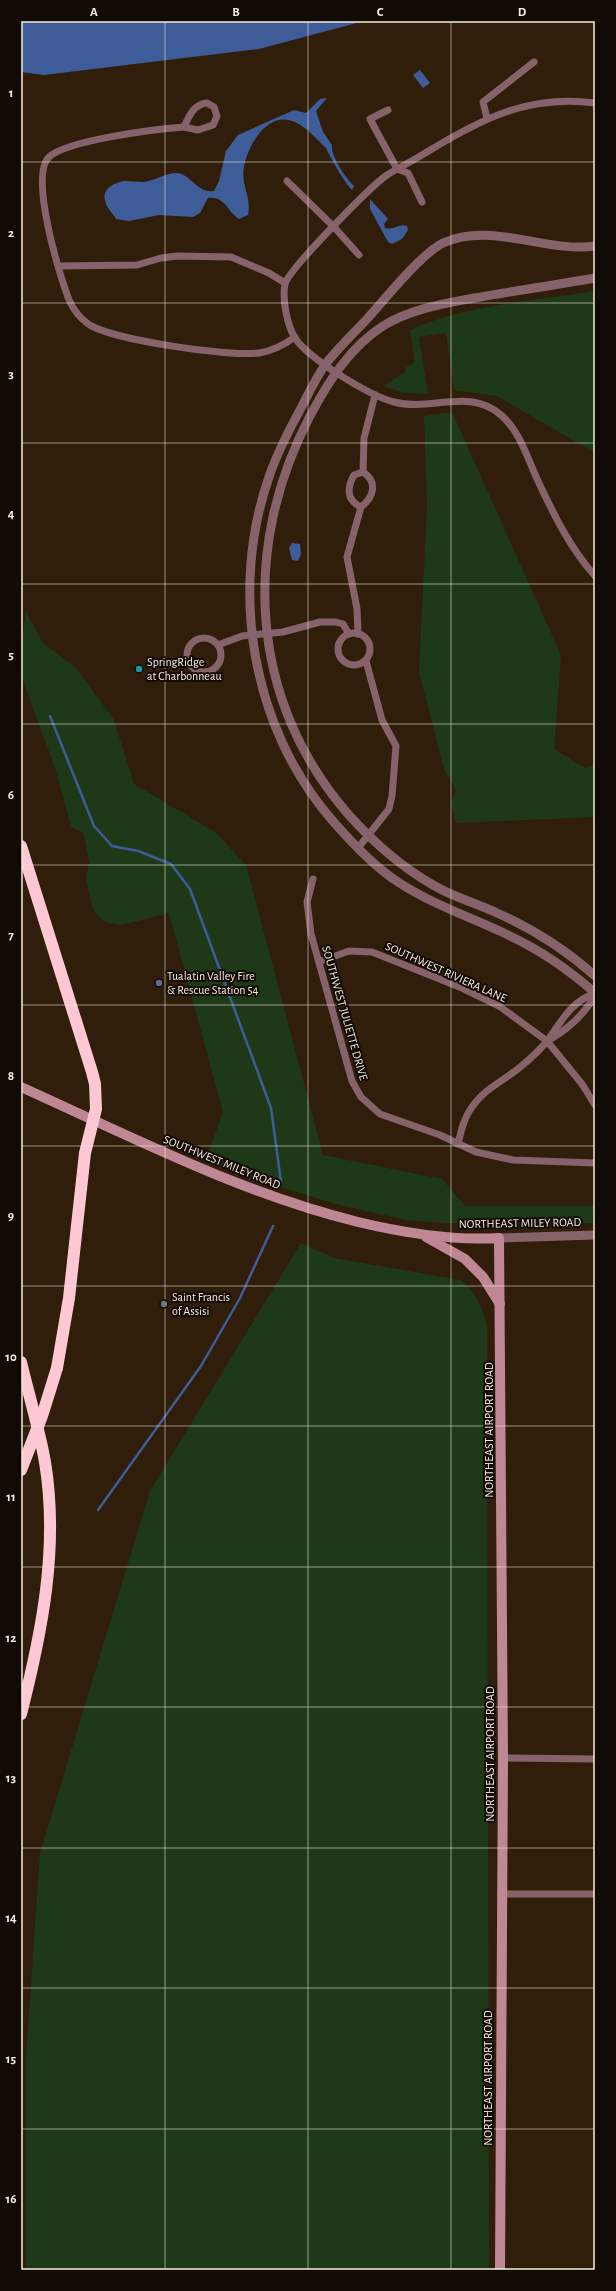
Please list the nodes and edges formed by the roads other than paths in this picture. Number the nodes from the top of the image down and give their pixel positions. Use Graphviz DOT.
graph roads {
  1 [pos="534,62"];
  2 [pos="595,103"];
  3 [pos="388,110"];
  4 [pos="487,118"];
  5 [pos="184,127"];
  6 [pos="397,169"];
  7 [pos="287,181"];
  8 [pos="422,202"];
  9 [pos="334,227"];
  10 [pos="595,246"];
  11 [pos="359,255"];
  12 [pos="59,266"];
  13 [pos="595,278"];
  14 [pos="286,283"];
  15 [pos="295,338"];
  16 [pos="325,365"];
  17 [pos="336,372"];
  18 [pos="375,395"];
  19 [pos="363,472"];
  20 [pos="361,507"];
  21 [pos="595,576"];
  22 [pos="266,632"];
  23 [pos="252,634"];
  24 [pos="349,634"];
  25 [pos="358,634"];
  26 [pos="218,645"];
  27 [pos="366,661"];
  28 [pos="368,836"];
  29 [pos="21,846"];
  30 [pos="358,848"];
  31 [pos="312,879"];
  32 [pos="319,962"];
  33 [pos="595,976"];
  34 [pos="595,994"];
  35 [pos="547,1041"];
  36 [pos="21,1087"];
  37 [pos="595,1105"];
  38 [pos="94,1120"];
  39 [pos="458,1144"];
  40 [pos="595,1162"];
  41 [pos="423,1235"];
  42 [pos="595,1235"];
  43 [pos="499,1238"];
  44 [pos="501,1304"];
  45 [pos="21,1362"];
  46 [pos="21,1470"];
  47 [pos="21,1714"];
  48 [pos="503,1758"];
  49 [pos="595,1759"];
  50 [pos="501,1894"];
  51 [pos="594,1894"];
  52 [pos="500,2270"];
  1 -- 4 [label="street"];
  2 -- 4 [label="street"];
  3 -- 6 [label="street"];
  4 -- 6 [label="street"];
  5 -- 5 [label="street"];
  5 -- 12 [label="street"];
  6 -- 8 [label="street"];
  6 -- 9 [label="street"];
  7 -- 9 [label="street"];
  9 -- 11 [label="street"];
  9 -- 14 [label="street"];
  10 -- 16 [label="street"];
  12 -- 14 [label="street"];
  12 -- 15 [label="street"];
  13 -- 17 [label="street"];
  14 -- 15 [label="street"];
  15 -- 16 [label="street"];
  16 -- 17 [label="street"];
  16 -- 23 [label="street"];
  17 -- 18 [label="street"];
  17 -- 22 [label="street"];
  18 -- 19 [label="street"];
  18 -- 21 [label="street"];
  19 -- 20 [label="street"];
  19 -- 20 [label="street"];
  20 -- 25 [label="street"];
  22 -- 23 [label="street"];
  22 -- 24 [label="street"];
  22 -- 28 [label="street"];
  23 -- 26 [label="street"];
  23 -- 30 [label="street"];
  24 -- 25 [label="street"];
  24 -- 27 [label="street"];
  25 -- 27 [label="street"];
  26 -- 26 [label="street"];
  27 -- 28 [label="street"];
  28 -- 30 [label="street"];
  28 -- 33 [label="street"];
  29 -- 38 [label="highway"];
  30 -- 34 [label="street"];
  31 -- 32 [label="street, SOUTHWEST JULIETTE DRIVE"];
  32 -- 35 [label="street, SOUTHWEST RIVIERA LANE"];
  32 -- 39 [label="street, SOUTHWEST JULIETTE DRIVE"];
  34 -- 35 [label="street"];
  35 -- 37 [label="street, SOUTHWEST RIVIERA LANE"];
  35 -- 39 [label="street"];
  36 -- 38 [label="main road, SOUTHWEST MILEY ROAD"];
  38 -- 41 [label="main road, SOUTHWEST MILEY ROAD"];
  38 -- 46 [label="highway, bridge"];
  39 -- 40 [label="street, SOUTHWEST JULIETTE DRIVE"];
  41 -- 43 [label="main road, NORTHEAST MILEY ROAD"];
  41 -- 44 [label="main road"];
  42 -- 43 [label="street, NORTHEAST MILEY ROAD"];
  43 -- 44 [label="main road, NORTHEAST AIRPORT ROAD"];
  44 -- 48 [label="main road, NORTHEAST AIRPORT ROAD"];
  45 -- 47 [label="highway"];
  48 -- 49 [label="street"];
  48 -- 50 [label="main road, NORTHEAST AIRPORT ROAD"];
  50 -- 51 [label="street"];
  50 -- 52 [label="main road, NORTHEAST AIRPORT ROAD"];
}
